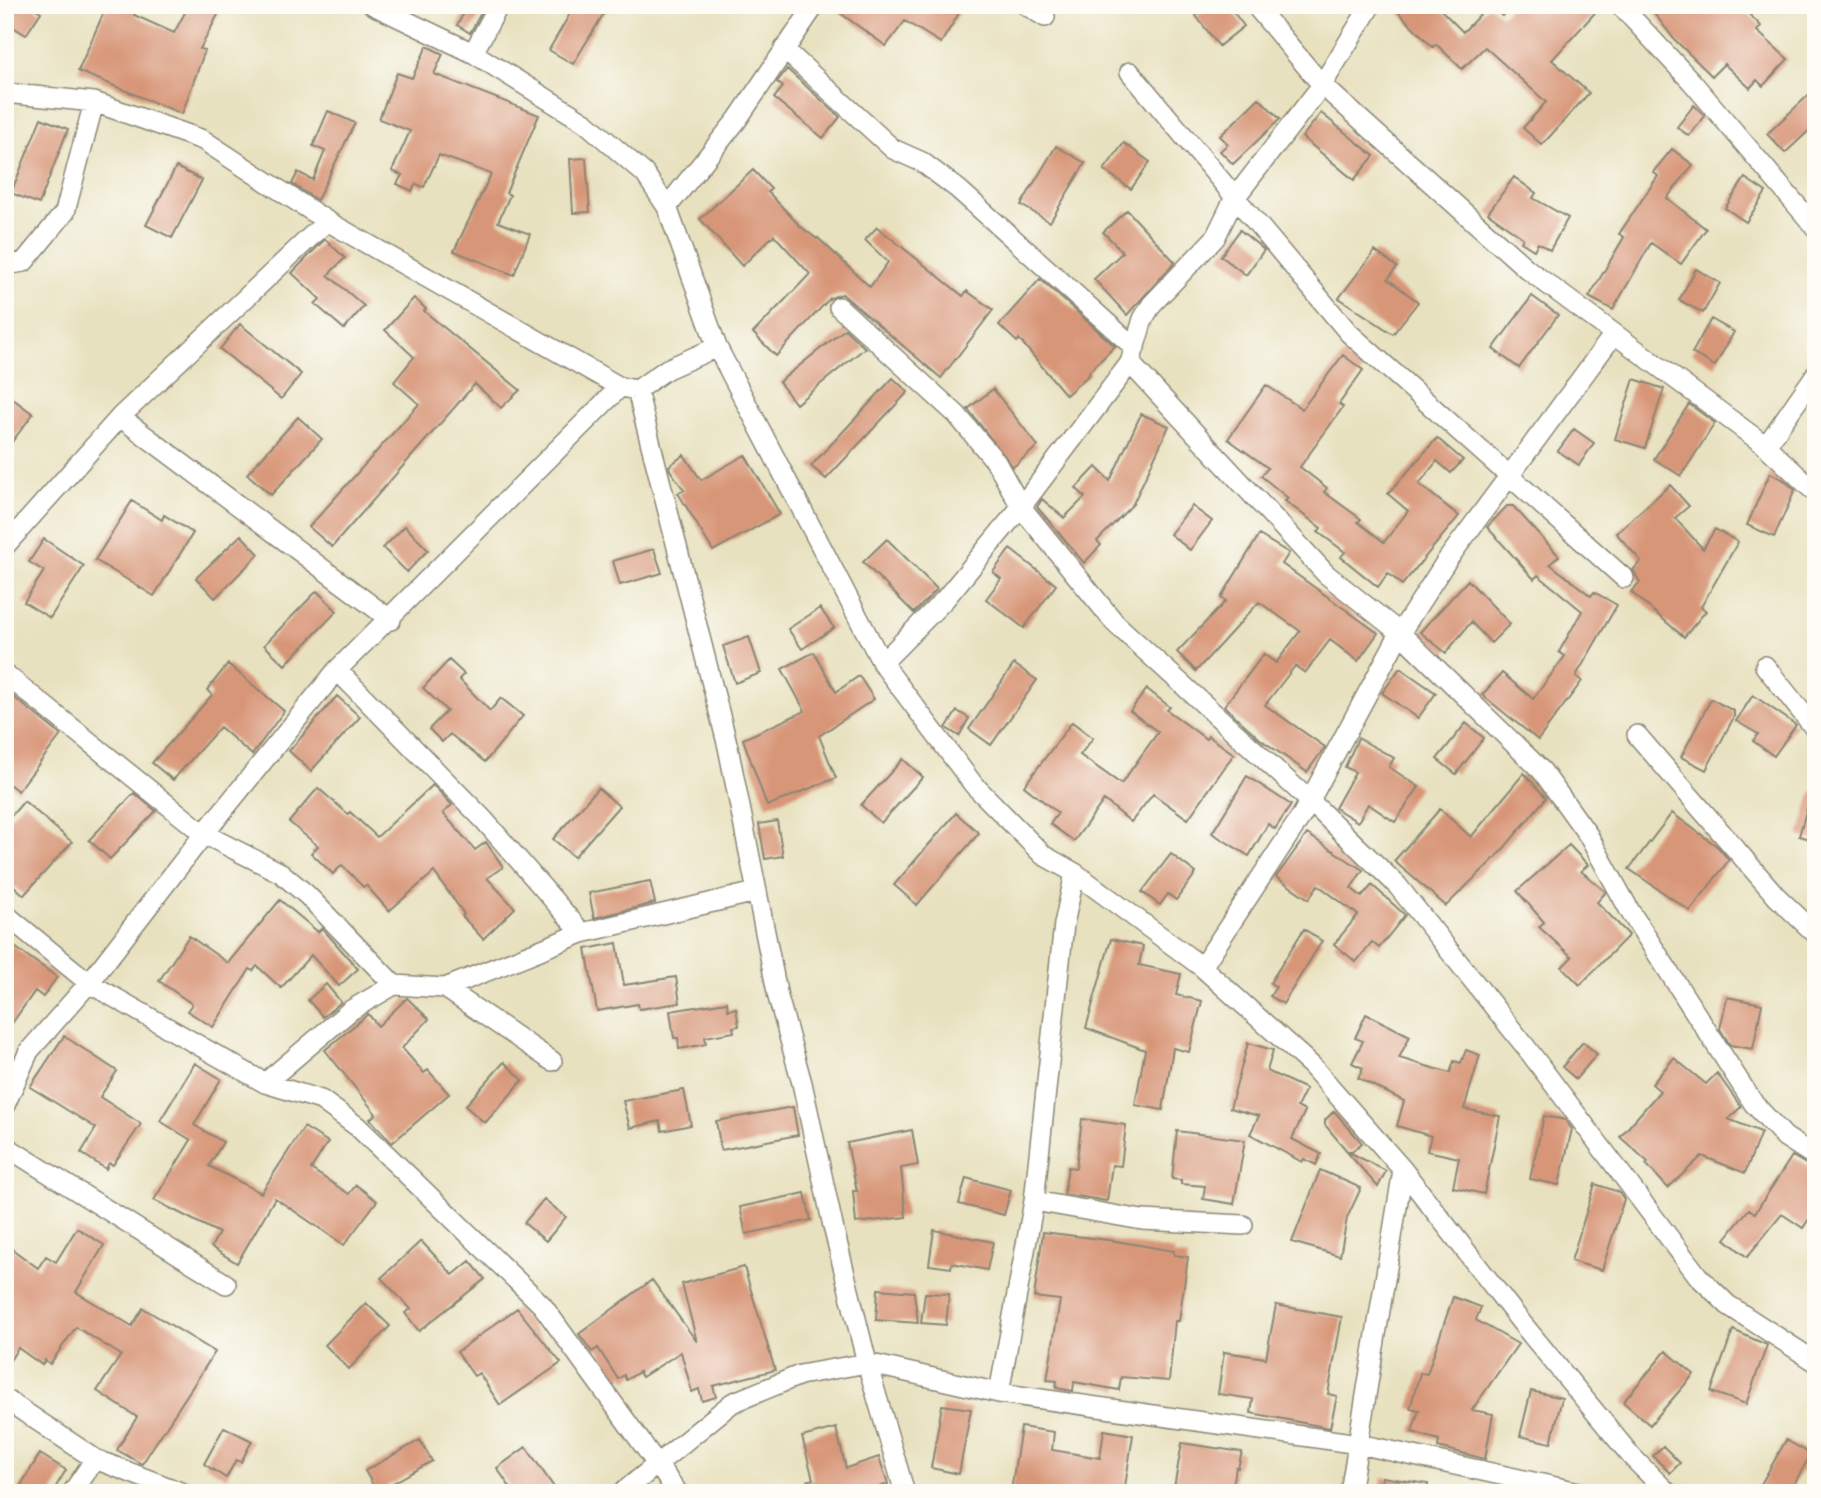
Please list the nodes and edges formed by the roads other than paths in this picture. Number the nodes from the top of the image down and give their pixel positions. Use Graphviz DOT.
graph roads {
  1 [pos="373,5"];
  2 [pos="499,5"];
  3 [pos="815,5"];
  4 [pos="1026,5"];
  5 [pos="1255,5"];
  6 [pos="1371,5"];
  7 [pos="1620,5"];
  8 [pos="1045,17"];
  9 [pos="784,49"];
  10 [pos="473,53"];
  11 [pos="1130,72"];
  12 [pos="1322,85"];
  13 [pos="5,93"];
  14 [pos="94,102"];
  15 [pos="1234,199"];
  16 [pos="667,207"];
  17 [pos="327,222"];
  18 [pos="1816,228"];
  19 [pos="5,265"];
  20 [pos="839,307"];
  21 [pos="1614,334"];
  22 [pos="718,347"];
  23 [pos="1132,356"];
  24 [pos="1816,374"];
  25 [pos="629,389"];
  26 [pos="120,417"];
  27 [pos="1766,446"];
  28 [pos="1508,475"];
  29 [pos="1816,493"];
  30 [pos="1021,507"];
  31 [pos="5,546"];
  32 [pos="1624,578"];
  33 [pos="391,620"];
  34 [pos="1400,633"];
  35 [pos="882,663"];
  36 [pos="1765,666"];
  37 [pos="337,670"];
  38 [pos="5,674"];
  39 [pos="1816,730"];
  40 [pos="1637,735"];
  41 [pos="1310,801"];
  42 [pos="204,834"];
  43 [pos="1075,873"];
  44 [pos="757,892"];
  45 [pos="5,914"];
  46 [pos="582,933"];
  47 [pos="1816,934"];
  48 [pos="1202,967"];
  49 [pos="89,983"];
  50 [pos="394,985"];
  51 [pos="444,988"];
  52 [pos="552,1061"];
  53 [pos="265,1083"];
  54 [pos="5,1105"];
  55 [pos="5,1146"];
  56 [pos="1816,1157"];
  57 [pos="1403,1170"];
  58 [pos="1034,1201"];
  59 [pos="1243,1225"];
  60 [pos="226,1284"];
  61 [pos="1816,1362"];
  62 [pos="867,1363"];
  63 [pos="999,1393"];
  64 [pos="5,1399"];
  65 [pos="1359,1444"];
  66 [pos="95,1459"];
  67 [pos="658,1465"];
  68 [pos="72,1493"];
  69 [pos="183,1493"];
  70 [pos="622,1493"];
  71 [pos="678,1493"];
  72 [pos="905,1493"];
  73 [pos="1350,1493"];
  74 [pos="1583,1493"];
  75 [pos="1668,1493"];
  1 -- 10 [label="street"];
  2 -- 10 [label="street"];
  3 -- 9 [label="street"];
  4 -- 8 [label="street"];
  5 -- 12 [label="street"];
  6 -- 12 [label="street"];
  7 -- 18 [label="street"];
  9 -- 16 [label="street"];
  9 -- 23 [label="street"];
  10 -- 16 [label="street"];
  11 -- 15 [label="street"];
  12 -- 15 [label="street"];
  12 -- 21 [label="street"];
  13 -- 14 [label="street"];
  14 -- 17 [label="street"];
  14 -- 19 [label="street"];
  15 -- 23 [label="street"];
  15 -- 28 [label="street"];
  16 -- 22 [label="street"];
  17 -- 25 [label="street"];
  17 -- 26 [label="street"];
  20 -- 30 [label="street"];
  21 -- 27 [label="street"];
  21 -- 28 [label="street"];
  22 -- 25 [label="street"];
  22 -- 35 [label="street"];
  23 -- 30 [label="street"];
  23 -- 34 [label="street"];
  24 -- 27 [label="street"];
  25 -- 33 [label="street"];
  25 -- 44 [label="street"];
  26 -- 31 [label="street"];
  26 -- 33 [label="street"];
  27 -- 29 [label="street"];
  28 -- 32 [label="street"];
  28 -- 34 [label="street"];
  30 -- 35 [label="street"];
  30 -- 41 [label="street"];
  33 -- 37 [label="street"];
  34 -- 41 [label="street"];
  34 -- 56 [label="street"];
  35 -- 43 [label="street"];
  36 -- 39 [label="street"];
  37 -- 42 [label="street"];
  37 -- 46 [label="street"];
  38 -- 42 [label="street"];
  40 -- 47 [label="street"];
  41 -- 48 [label="street"];
  41 -- 61 [label="street"];
  42 -- 49 [label="street"];
  42 -- 50 [label="street"];
  43 -- 48 [label="street"];
  43 -- 58 [label="street"];
  44 -- 46 [label="street"];
  44 -- 62 [label="street"];
  45 -- 49 [label="street"];
  46 -- 51 [label="street"];
  48 -- 57 [label="street"];
  49 -- 53 [label="street"];
  49 -- 54 [label="street"];
  50 -- 51 [label="street"];
  50 -- 53 [label="street"];
  51 -- 52 [label="street"];
  53 -- 67 [label="street"];
  55 -- 60 [label="street"];
  57 -- 65 [label="street"];
  57 -- 75 [label="street"];
  58 -- 59 [label="street"];
  58 -- 63 [label="street"];
  62 -- 63 [label="street"];
  62 -- 67 [label="street"];
  62 -- 72 [label="street"];
  63 -- 65 [label="street"];
  64 -- 66 [label="street"];
  65 -- 73 [label="street"];
  65 -- 74 [label="street"];
  66 -- 68 [label="street"];
  66 -- 69 [label="street"];
  67 -- 70 [label="street"];
  67 -- 71 [label="street"];
}
